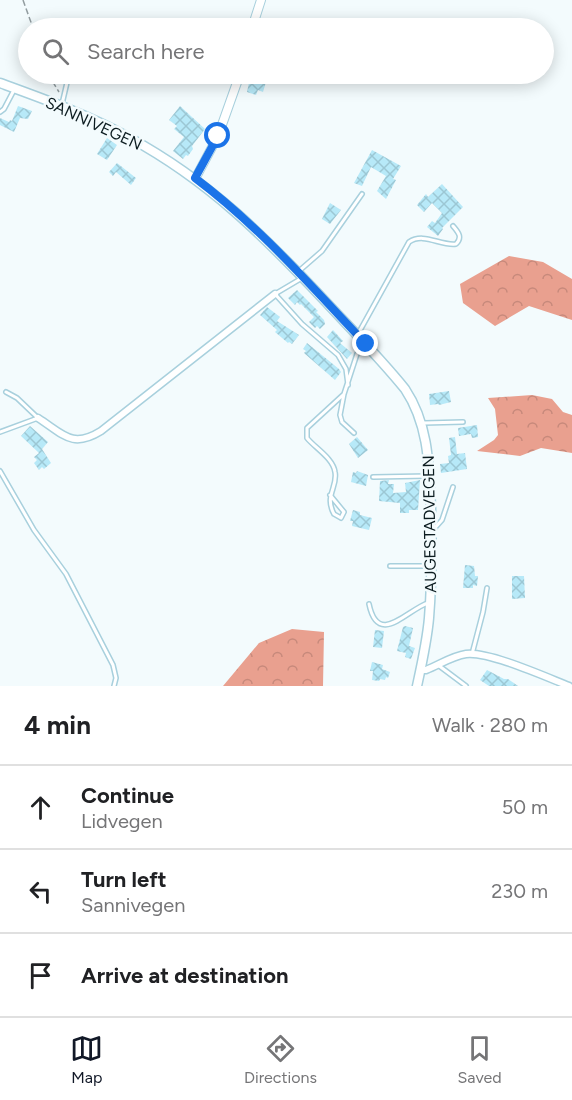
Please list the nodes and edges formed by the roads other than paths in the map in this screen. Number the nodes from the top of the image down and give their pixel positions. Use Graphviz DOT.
graph roads {
  1 [pos="261,0"];
  2 [pos="255,18"];
  3 [pos="0,83"];
  4 [pos="67,84"];
  5 [pos="236,84"];
  6 [pos="14,88"];
  7 [pos="62,106"];
  8 [pos="0,112"];
  9 [pos="195,178"];
  10 [pos="362,194"];
  11 [pos="453,226"];
  12 [pos="300,275"];
  13 [pos="275,294"];
  14 [pos="357,335"];
  15 [pos="366,344"];
  16 [pos="348,385"];
  17 [pos="6,392"];
  18 [pos="344,394"];
  19 [pos="38,418"];
  20 [pos="463,422"];
  21 [pos="422,423"];
  22 [pos="0,432"];
  23 [pos="354,433"];
  24 [pos="0,471"];
  25 [pos="430,476"];
  26 [pos="373,477"];
  27 [pos="453,487"];
  28 [pos="330,495"];
  29 [pos="431,531"];
  30 [pos="432,566"];
  31 [pos="390,567"];
  32 [pos="487,588"];
  33 [pos="430,602"];
  34 [pos="369,604"];
  35 [pos="472,654"];
  36 [pos="438,665"];
  37 [pos="420,670"];
  38 [pos="114,686"];
  39 [pos="417,686"];
  40 [pos="466,686"];
  41 [pos="569,686"];
  1 -- 2 [label="street"];
  3 -- 6 [label="main road, SANNIVEGEN"];
  4 -- 7 [label="lane"];
  5 -- 9 [label="street"];
  6 -- 7 [label="main road, SANNIVEGEN"];
  6 -- 8 [label="lane"];
  7 -- 9 [label="main road, SANNIVEGEN"];
  9 -- 12 [label="main road, SANNIVEGEN"];
  10 -- 12 [label="lane"];
  11 -- 14 [label="lane"];
  12 -- 13 [label="lane"];
  12 -- 14 [label="main road, SANNIVEGEN"];
  13 -- 16 [label="lane"];
  13 -- 19 [label="street"];
  14 -- 15 [label="main road, SANNIVEGEN"];
  15 -- 16 [label="lane"];
  15 -- 21 [label="main road, AUGESTADVEGEN"];
  16 -- 18 [label="lane"];
  17 -- 19 [label="lane"];
  18 -- 23 [label="lane"];
  18 -- 28 [label="lane"];
  19 -- 22 [label="lane"];
  20 -- 21 [label="lane"];
  21 -- 25 [label="main road, AUGESTADVEGEN"];
  24 -- 38 [label="lane"];
  25 -- 26 [label="lane"];
  25 -- 29 [label="main road, AUGESTADVEGEN"];
  27 -- 29 [label="lane"];
  28 -- 28 [label="lane"];
  29 -- 30 [label="main road, AUGESTADVEGEN"];
  30 -- 31 [label="lane"];
  30 -- 33 [label="main road, AUGESTADVEGEN"];
  32 -- 35 [label="lane"];
  33 -- 34 [label="lane"];
  33 -- 37 [label="main road, AUGESTADVEGEN"];
  35 -- 36 [label="street"];
  35 -- 41 [label="street"];
  36 -- 37 [label="street"];
  36 -- 40 [label="lane"];
  37 -- 39 [label="main road, AUGESTADVEGEN"];
}
